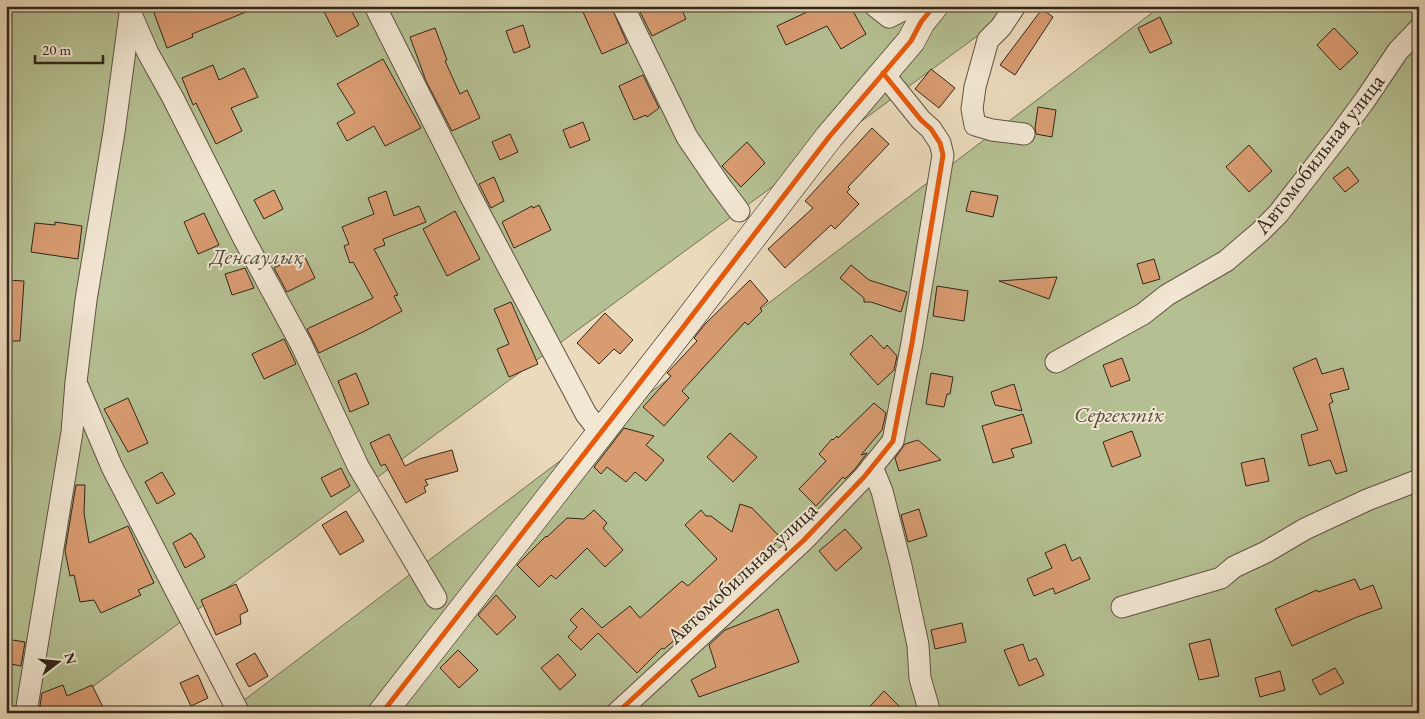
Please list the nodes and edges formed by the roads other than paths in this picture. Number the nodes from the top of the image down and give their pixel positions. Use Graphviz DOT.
graph roads {
  1 [pos="375,6"];
  2 [pos="622,6"];
  3 [pos="875,6"];
  4 [pos="905,6"];
  5 [pos="934,6"];
  6 [pos="1015,6"];
  7 [pos="131,9"];
  8 [pos="1419,29"];
  9 [pos="883,73"];
  10 [pos="1024,134"];
  11 [pos="739,211"];
  12 [pos="1056,362"];
  13 [pos="76,382"];
  14 [pos="601,433"];
  15 [pos="878,460"];
  16 [pos="1419,480"];
  17 [pos="436,598"];
  18 [pos="1122,607"];
  19 [pos="26,713"];
  20 [pos="239,713"];
  21 [pos="382,713"];
  22 [pos="617,713"];
  23 [pos="930,713"];
  1 -- 14 [label="street"];
  2 -- 11 [label="street"];
  3 -- 4 [label="street"];
  5 -- 9 [label="street"];
  6 -- 10 [label="street"];
  7 -- 13 [label="street"];
  7 -- 17 [label="street"];
  8 -- 12 [label="street, Автомобильная улица"];
  9 -- 14 [label="street"];
  9 -- 15 [label="street, Автомобильная улица"];
  13 -- 19 [label="street"];
  13 -- 20 [label="street"];
  14 -- 21 [label="street"];
  15 -- 22 [label="street, Автомобильная улица"];
  15 -- 23 [label="street"];
  16 -- 18 [label="street"];
}
